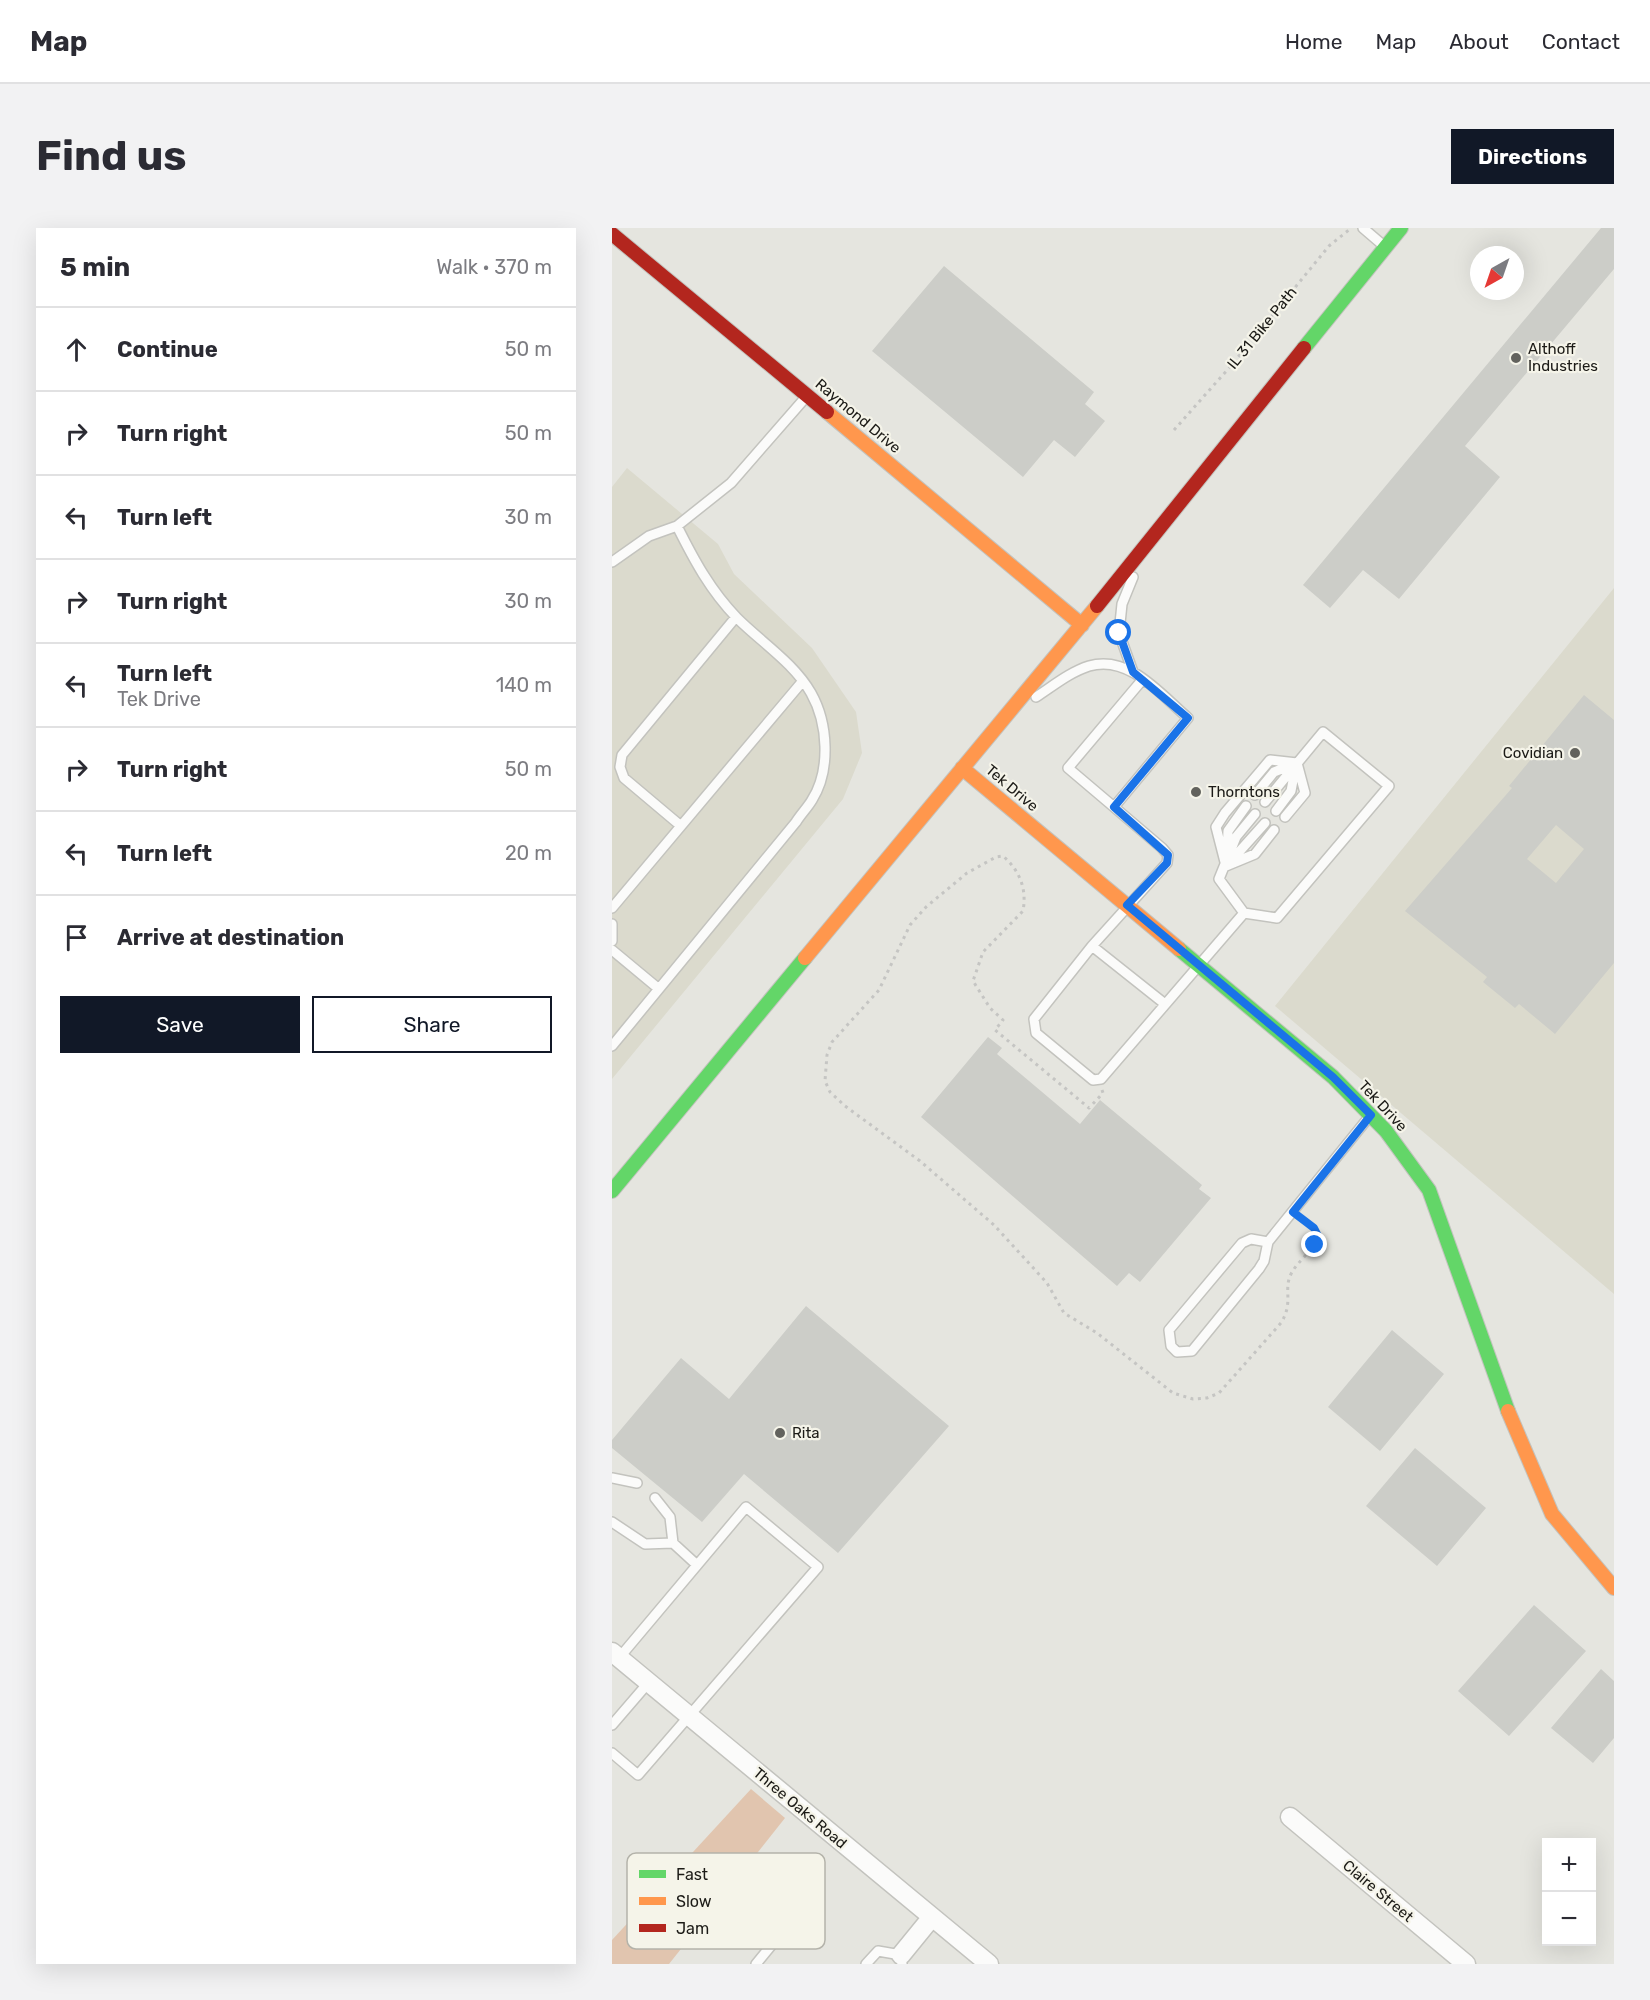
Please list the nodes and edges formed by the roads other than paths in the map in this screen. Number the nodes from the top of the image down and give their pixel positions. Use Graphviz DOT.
graph roads {
  1 [pos="1363,228"];
  2 [pos="1401,228"];
  3 [pos="612,234"];
  4 [pos="1386,247"];
  5 [pos="807,396"];
  6 [pos="677,526"];
  7 [pos="1137,557"];
  8 [pos="612,562"];
  9 [pos="736,617"];
  10 [pos="1082,624"];
  11 [pos="1133,672"];
  12 [pos="1143,679"];
  13 [pos="802,682"];
  14 [pos="1012,708"];
  15 [pos="1297,763"];
  16 [pos="962,768"];
  17 [pos="1256,795"];
  18 [pos="1265,802"];
  19 [pos="1246,806"];
  20 [pos="1114,807"];
  21 [pos="1276,811"];
  22 [pos="1255,814"];
  23 [pos="1285,817"];
  24 [pos="1265,823"];
  25 [pos="681,826"];
  26 [pos="1274,830"];
  27 [pos="1226,866"];
  28 [pos="1127,905"];
  29 [pos="612,908"];
  30 [pos="1244,913"];
  31 [pos="612,924"];
  32 [pos="612,940"];
  33 [pos="1092,946"];
  34 [pos="612,950"];
  35 [pos="1199,964"];
  36 [pos="659,988"];
  37 [pos="1165,1004"];
  38 [pos="612,1046"];
  39 [pos="1371,1115"];
  40 [pos="612,1191"];
  41 [pos="1268,1242"];
  42 [pos="612,1478"];
  43 [pos="637,1484"];
  44 [pos="655,1498"];
  45 [pos="612,1521"];
  46 [pos="673,1543"];
  47 [pos="697,1565"];
  48 [pos="1614,1588"];
  49 [pos="616,1655"];
  50 [pos="649,1682"];
  51 [pos="690,1717"];
  52 [pos="612,1725"];
  53 [pos="612,1753"];
  54 [pos="1290,1817"];
  55 [pos="932,1917"];
  56 [pos="768,1949"];
  57 [pos="901,1959"];
  58 [pos="756,1964"];
  59 [pos="866,1964"];
  60 [pos="989,1964"];
  61 [pos="1466,1964"];
  1 -- 4 [label="lane"];
  2 -- 4 [label="street"];
  3 -- 5 [label="street, Raymond Drive"];
  4 -- 7 [label="street"];
  5 -- 6 [label="lane"];
  5 -- 10 [label="street, Raymond Drive"];
  6 -- 8 [label="lane"];
  6 -- 9 [label="lane"];
  7 -- 10 [label="street"];
  7 -- 11 [label="lane"];
  9 -- 13 [label="lane"];
  9 -- 25 [label="lane"];
  10 -- 14 [label="street"];
  11 -- 12 [label="lane"];
  11 -- 14 [label="lane"];
  12 -- 20 [label="lane"];
  12 -- 20 [label="lane"];
  13 -- 25 [label="lane"];
  13 -- 36 [label="lane"];
  14 -- 16 [label="street"];
  15 -- 17 [label="lane"];
  15 -- 18 [label="lane"];
  15 -- 21 [label="lane"];
  15 -- 23 [label="lane"];
  15 -- 27 [label="lane"];
  15 -- 30 [label="lane"];
  16 -- 28 [label="street, Tek Drive"];
  16 -- 40 [label="street"];
  19 -- 27 [label="lane"];
  20 -- 28 [label="lane"];
  22 -- 27 [label="lane"];
  24 -- 27 [label="lane"];
  25 -- 29 [label="lane"];
  26 -- 27 [label="lane"];
  27 -- 30 [label="lane"];
  28 -- 33 [label="lane"];
  28 -- 35 [label="street, Tek Drive"];
  30 -- 35 [label="lane"];
  31 -- 32 [label="lane"];
  33 -- 37 [label="lane"];
  33 -- 37 [label="lane"];
  34 -- 36 [label="lane"];
  35 -- 37 [label="lane"];
  35 -- 39 [label="street, Tek Drive"];
  36 -- 38 [label="lane"];
  39 -- 41 [label="lane"];
  39 -- 48 [label="street, Tek Drive"];
  41 -- 41 [label="lane"];
  42 -- 43 [label="lane"];
  44 -- 46 [label="lane"];
  45 -- 46 [label="lane"];
  46 -- 47 [label="lane"];
  47 -- 49 [label="lane"];
  47 -- 51 [label="lane"];
  49 -- 50 [label="street, Three Oaks Road"];
  50 -- 51 [label="street, Three Oaks Road"];
  50 -- 52 [label="lane"];
  51 -- 53 [label="lane"];
  51 -- 55 [label="street, Three Oaks Road"];
  54 -- 61 [label="street, Claire Street"];
  55 -- 57 [label="street"];
  55 -- 60 [label="street, Three Oaks Road"];
  56 -- 58 [label="lane"];
  57 -- 59 [label="lane"];
}
